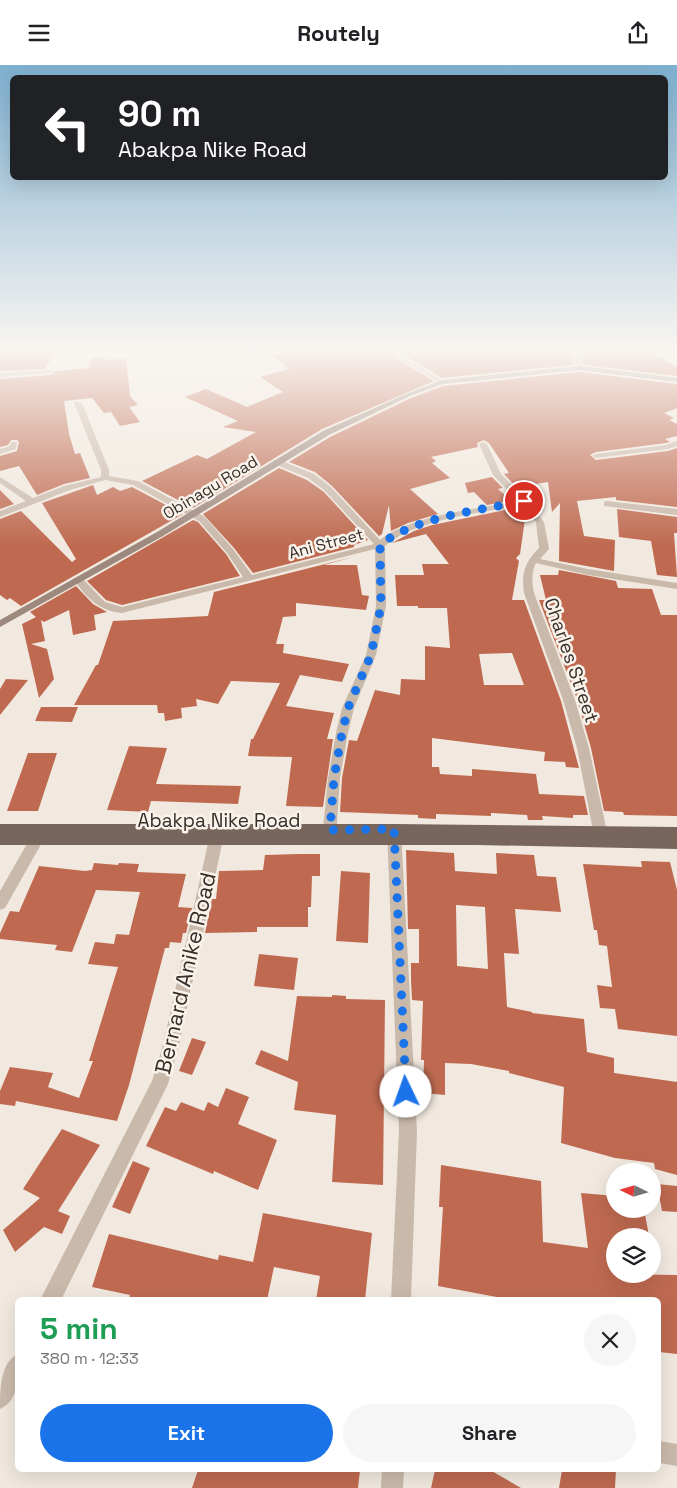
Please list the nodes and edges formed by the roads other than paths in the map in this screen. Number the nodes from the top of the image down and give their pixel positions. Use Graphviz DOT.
graph roads {
  1 [pos="82,413"];
  2 [pos="368,413"];
  3 [pos="677,443"];
  4 [pos="14,444"];
  5 [pos="483,444"];
  6 [pos="0,452"];
  7 [pos="596,457"];
  8 [pos="277,462"];
  9 [pos="105,478"];
  10 [pos="0,479"];
  11 [pos="31,501"];
  12 [pos="524,501"];
  13 [pos="607,503"];
  14 [pos="191,513"];
  15 [pos="677,513"];
  16 [pos="0,514"];
  17 [pos="380,545"];
  18 [pos="533,560"];
  19 [pos="249,578"];
  20 [pos="79,580"];
  21 [pos="677,586"];
  22 [pos="2,620"];
  23 [pos="0,829"];
  24 [pos="677,832"];
  25 [pos="40,834"];
  26 [pos="216,834"];
  27 [pos="330,834"];
  28 [pos="393,834"];
  29 [pos="601,836"];
  30 [pos="0,839"];
  31 [pos="677,843"];
  32 [pos="0,904"];
  33 [pos="52,1297"];
  34 [pos="402,1297"];
  35 [pos="15,1370"];
  36 [pos="0,1398"];
  37 [pos="661,1452"];
  38 [pos="677,1455"];
  39 [pos="393,1472"];
  40 [pos="392,1488"];
  1 -- 9 [label="street"];
  2 -- 8 [label="street, Obinagu Road"];
  3 -- 7 [label="street"];
  4 -- 6 [label="street"];
  5 -- 12 [label="street"];
  8 -- 14 [label="street, Obinagu Road"];
  8 -- 17 [label="street"];
  9 -- 11 [label="street"];
  9 -- 14 [label="street"];
  10 -- 11 [label="street"];
  11 -- 16 [label="street"];
  12 -- 17 [label="street, Ani Street"];
  12 -- 18 [label="street, Charles Street"];
  13 -- 15 [label="street"];
  14 -- 19 [label="street"];
  14 -- 20 [label="street, Obinagu Road"];
  17 -- 19 [label="street, Ani Street"];
  17 -- 27 [label="street"];
  18 -- 21 [label="street"];
  18 -- 29 [label="street, Charles Street"];
  19 -- 20 [label="street, Ani Street"];
  20 -- 22 [label="street, Obinagu Road"];
  23 -- 25 [label="main road, Abakpa Nike Road"];
  24 -- 29 [label="main road, Abakpa Nike Road"];
  25 -- 26 [label="main road, Abakpa Nike Road"];
  25 -- 30 [label="main road, Abakpa Nike Road"];
  25 -- 32 [label="street"];
  26 -- 27 [label="main road, Abakpa Nike Road"];
  26 -- 33 [label="street, Bernard Anike Road"];
  27 -- 28 [label="main road, Abakpa Nike Road"];
  28 -- 29 [label="main road, Abakpa Nike Road"];
  28 -- 34 [label="street"];
  29 -- 31 [label="main road, Abakpa Nike Road"];
  35 -- 36 [label="street"];
  37 -- 38 [label="street"];
  39 -- 40 [label="street"];
}
